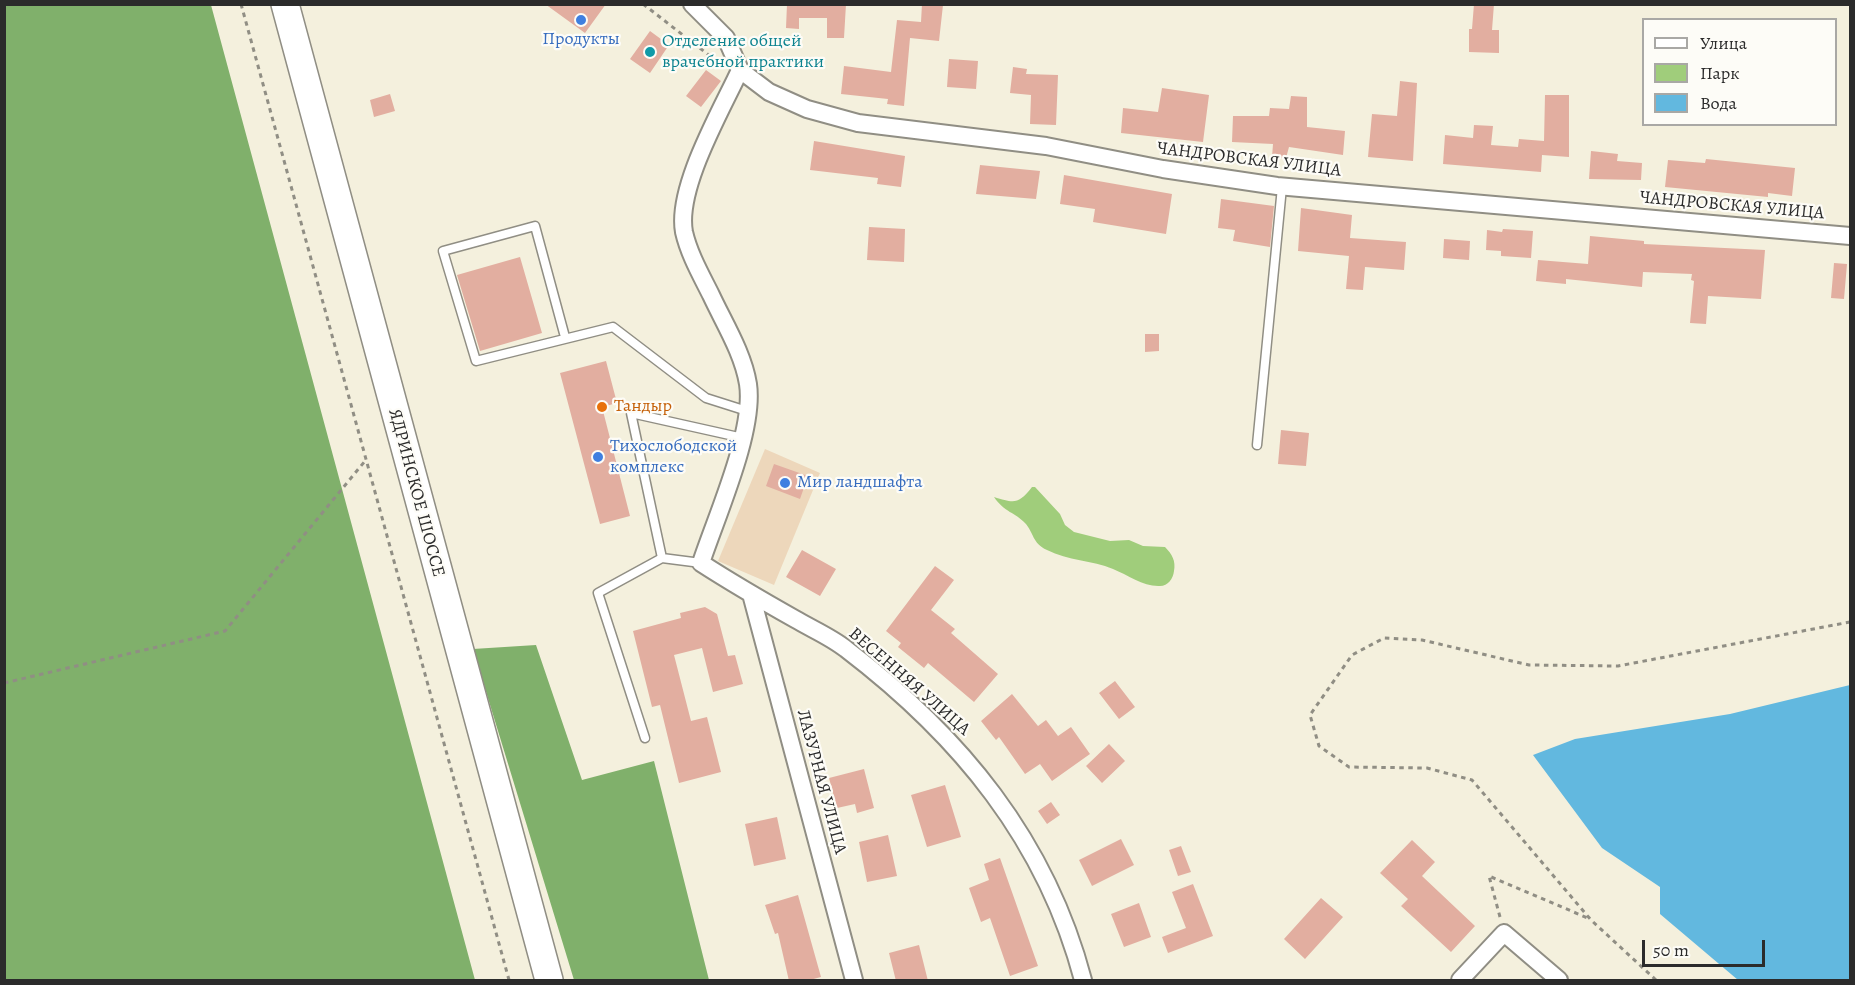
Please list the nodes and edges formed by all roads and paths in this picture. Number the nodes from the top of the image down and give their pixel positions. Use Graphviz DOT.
graph roads {
  1 [pos="241,4"];
  2 [pos="285,4"];
  3 [pos="643,4"];
  4 [pos="692,4"];
  5 [pos="740,70"];
  6 [pos="1282,187"];
  7 [pos="1851,236"];
  8 [pos="565,337"];
  9 [pos="747,411"];
  10 [pos="743,438"];
  11 [pos="1257,445"];
  12 [pos="365,460"];
  13 [pos="662,558"];
  14 [pos="701,564"];
  15 [pos="751,594"];
  16 [pos="1851,622"];
  17 [pos="4,683"];
  18 [pos="645,738"];
  19 [pos="1591,920"];
  20 [pos="1504,933"];
  21 [pos="508,981"];
  22 [pos="549,981"];
  23 [pos="854,981"];
  24 [pos="1083,981"];
  25 [pos="1460,981"];
  26 [pos="1559,981"];
  27 [pos="1656,981"];
  1 -- 12 [label="path"];
  2 -- 22 [label="main road, ЯДРИНСКОЕ ШОССЕ"];
  3 -- 5 [label="path"];
  4 -- 5 [label="street, ЧАНДРОВСКАЯ УЛИЦА"];
  5 -- 6 [label="street, ЧАНДРОВСКАЯ УЛИЦА"];
  5 -- 9 [label="street"];
  6 -- 7 [label="street, ЧАНДРОВСКАЯ УЛИЦА"];
  6 -- 11 [label="lane"];
  8 -- 8 [label="lane"];
  8 -- 9 [label="lane"];
  9 -- 10 [label="street"];
  10 -- 13 [label="lane"];
  10 -- 14 [label="street"];
  12 -- 17 [label="path"];
  12 -- 21 [label="path"];
  13 -- 14 [label="lane"];
  13 -- 18 [label="lane"];
  14 -- 15 [label="street, ВЕСЕННЯЯ УЛИЦА"];
  15 -- 23 [label="street, ЛАЗУРНАЯ УЛИЦА"];
  15 -- 24 [label="street, ВЕСЕННЯЯ УЛИЦА"];
  16 -- 19 [label="path"];
  19 -- 20 [label="path"];
  19 -- 27 [label="path"];
  20 -- 25 [label="street"];
  20 -- 26 [label="street"];
}
